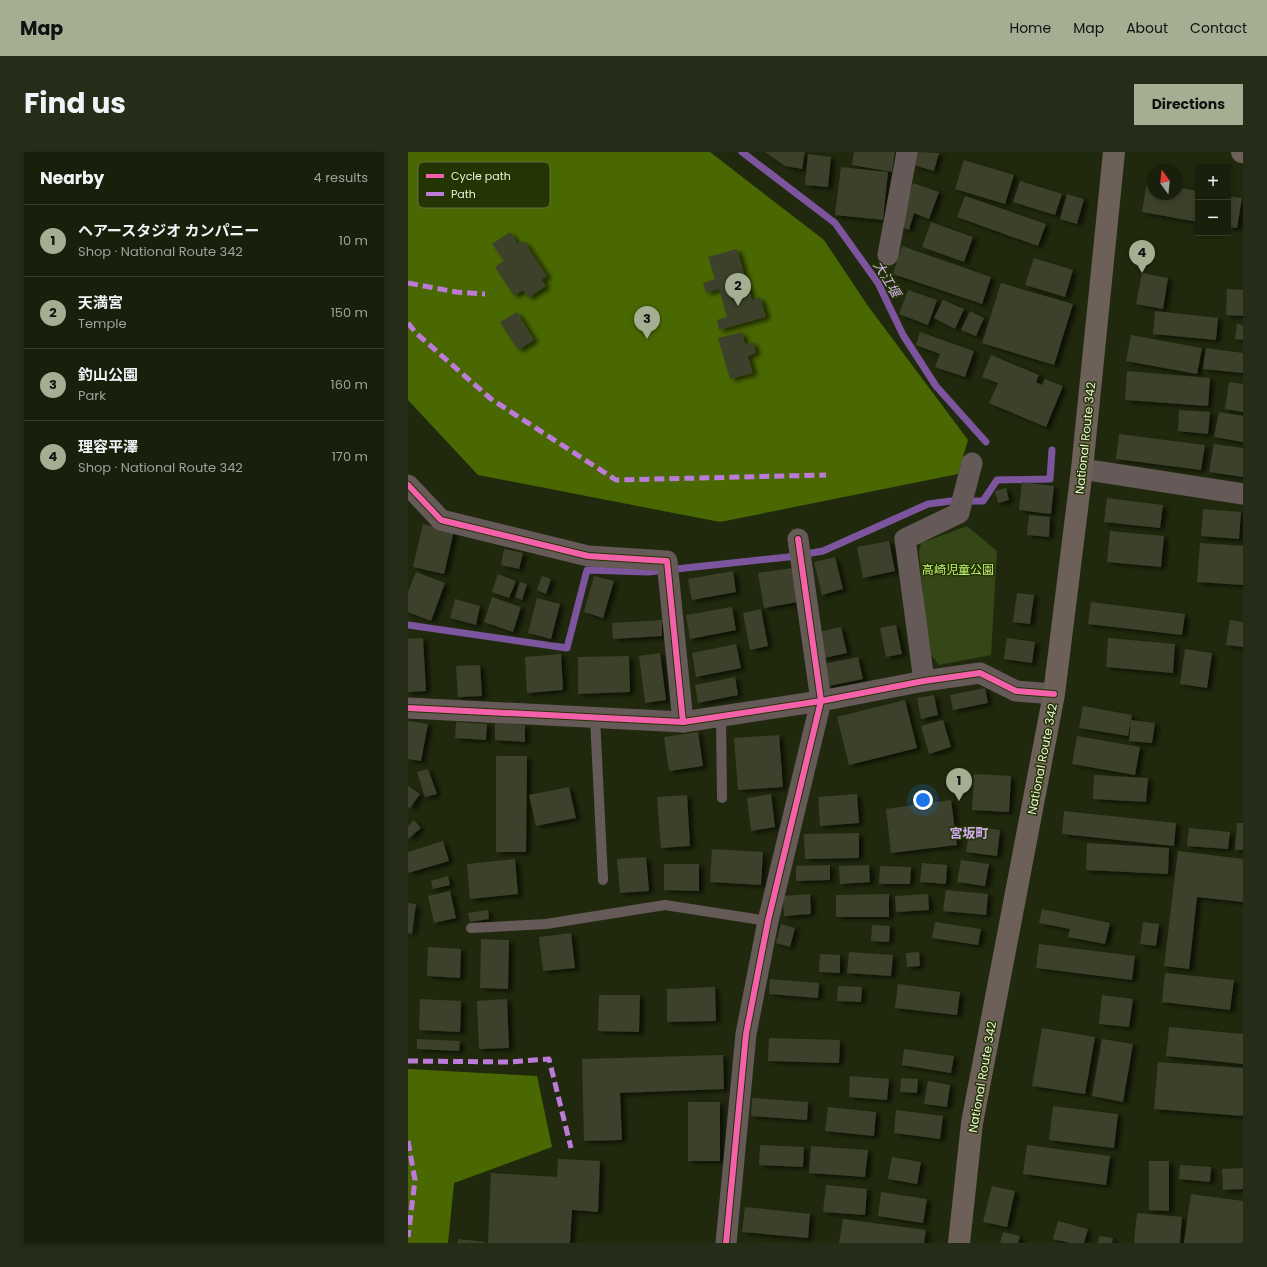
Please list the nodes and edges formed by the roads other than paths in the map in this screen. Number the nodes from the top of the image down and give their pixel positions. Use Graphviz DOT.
graph roads {
  1 [pos="907,152"];
  2 [pos="1114,152"];
  3 [pos="888,255"];
  4 [pos="972,463"];
  5 [pos="1082,470"];
  6 [pos="408,485"];
  7 [pos="1243,494"];
  8 [pos="798,539"];
  9 [pos="924,681"];
  10 [pos="1054,694"];
  11 [pos="821,701"];
  12 [pos="408,708"];
  13 [pos="721,716"];
  14 [pos="595,718"];
  15 [pos="683,722"];
  16 [pos="722,798"];
  17 [pos="603,880"];
  18 [pos="768,921"];
  19 [pos="471,928"];
  20 [pos="726,1243"];
  21 [pos="959,1243"];
  1 -- 3 [label="street"];
  2 -- 5 [label="highway, National Route 342"];
  4 -- 9 [label="street"];
  5 -- 7 [label="street"];
  5 -- 10 [label="highway, National Route 342"];
  6 -- 15 [label="street"];
  8 -- 11 [label="street"];
  9 -- 10 [label="street"];
  9 -- 11 [label="street"];
  10 -- 21 [label="highway, National Route 342"];
  11 -- 13 [label="street"];
  11 -- 18 [label="street"];
  12 -- 14 [label="street"];
  13 -- 15 [label="street"];
  13 -- 16 [label="lane"];
  14 -- 15 [label="street"];
  14 -- 17 [label="lane"];
  18 -- 19 [label="lane"];
  18 -- 20 [label="street"];
}
